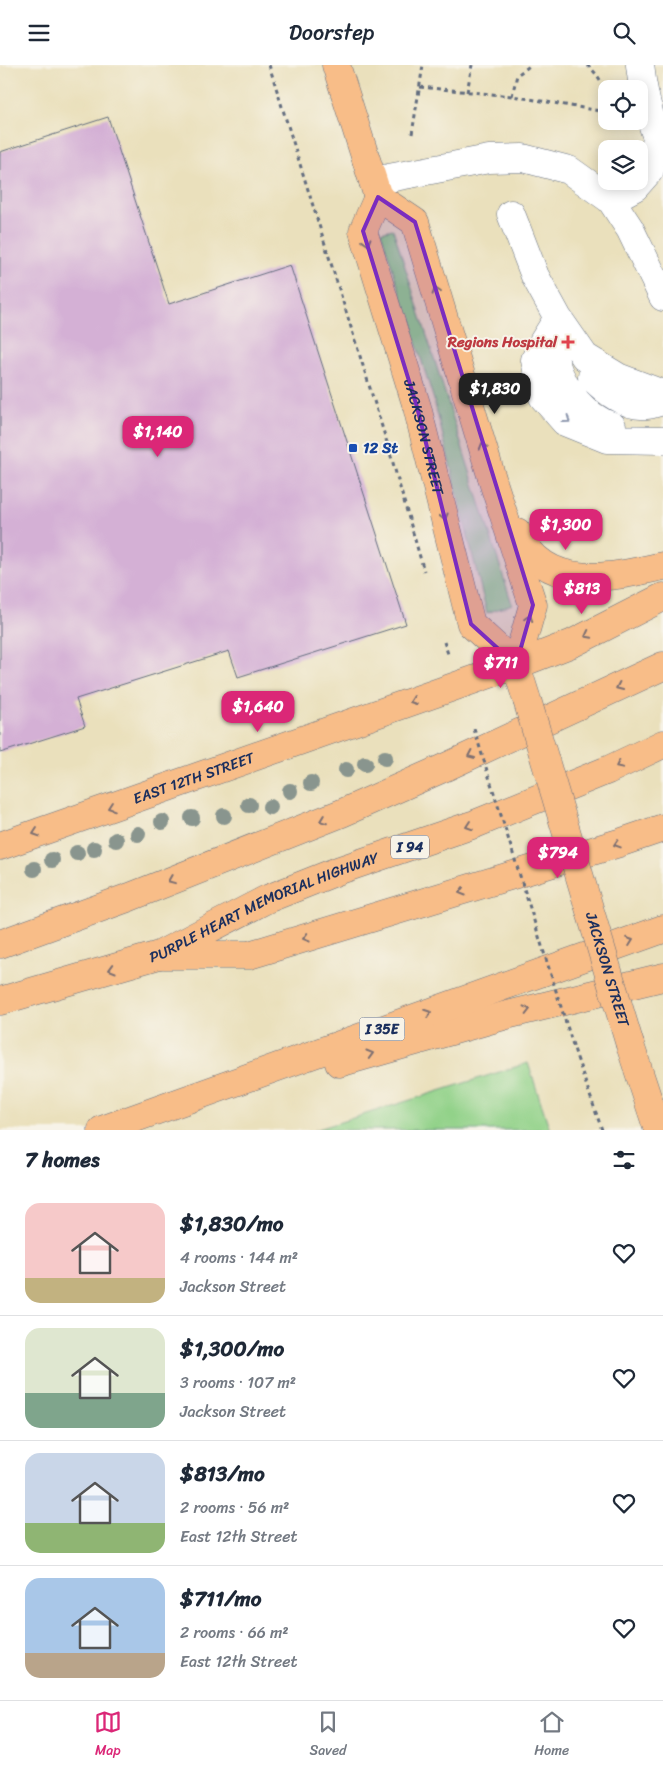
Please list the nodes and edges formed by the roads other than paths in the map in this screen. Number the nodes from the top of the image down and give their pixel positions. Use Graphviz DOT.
graph roads {
  1 [pos="336,65"];
  2 [pos="640,65"];
  3 [pos="660,145"];
  4 [pos="375,189"];
  5 [pos="611,199"];
  6 [pos="511,213"];
  7 [pos="663,297"];
  8 [pos="554,325"];
  9 [pos="585,357"];
  10 [pos="663,395"];
  11 [pos="663,401"];
  12 [pos="657,440"];
  13 [pos="494,485"];
  14 [pos="663,566"];
  15 [pos="663,597"];
  16 [pos="516,665"];
  17 [pos="663,666"];
  18 [pos="663,744"];
  19 [pos="663,828"];
  20 [pos="0,846"];
  21 [pos="663,929"];
  22 [pos="0,944"];
  23 [pos="159,955"];
  24 [pos="663,977"];
  25 [pos="0,1001"];
  26 [pos="103,1130"];
  27 [pos="658,1130"];
  1 -- 4 [label="main road"];
  2 -- 3 [label="lane"];
  3 -- 5 [label="lane"];
  4 -- 5 [label="lane"];
  13 -- 4 [label="main road, one-way"];
  4 -- 16 [label="main road, JACKSON STREET, one-way"];
  5 -- 7 [label="lane"];
  6 -- 8 [label="lane"];
  8 -- 9 [label="lane"];
  8 -- 12 [label="lane, one-way"];
  9 -- 10 [label="lane"];
  9 -- 11 [label="lane"];
  13 -- 14 [label="main road"];
  16 -- 13 [label="main road, one-way"];
  15 -- 16 [label="main road, EAST 12TH STREET, one-way"];
  16 -- 20 [label="main road, EAST 12TH STREET, one-way"];
  16 -- 27 [label="main road, JACKSON STREET, bridge"];
  17 -- 22 [label="main road, one-way"];
  18 -- 23 [label="main road, PURPLE HEART MEMORIAL HIGHWAY / I 94, one-way"];
  19 -- 23 [label="main road, one-way"];
  26 -- 21 [label="main road, I 35E, one-way"];
  23 -- 25 [label="main road, PURPLE HEART MEMORIAL HIGHWAY, one-way"];
  26 -- 24 [label="main road, one-way"];
}
